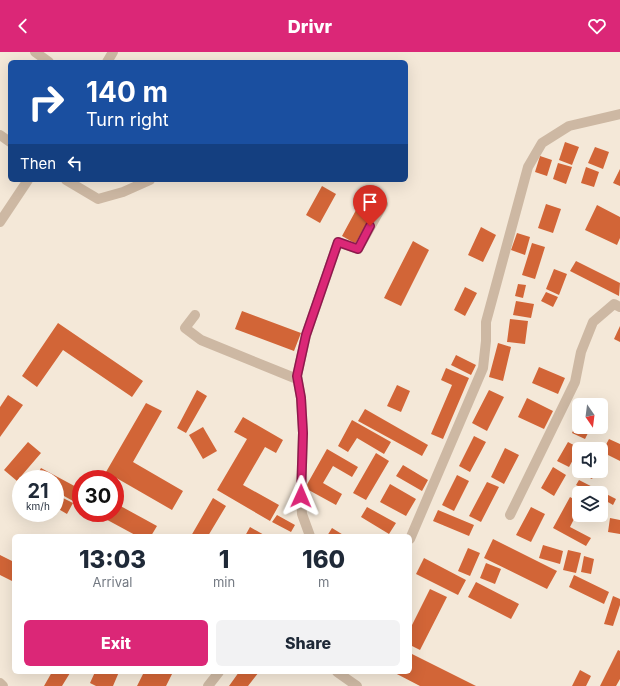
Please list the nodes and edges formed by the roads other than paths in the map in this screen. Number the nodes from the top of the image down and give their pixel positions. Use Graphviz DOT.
graph roads {
  1 [pos="35,52"];
  2 [pos="46,60"];
  3 [pos="620,114"];
  4 [pos="27,182"];
  5 [pos="69,182"];
  6 [pos="146,182"];
  7 [pos="383,204"];
  8 [pos="0,222"];
  9 [pos="620,307"];
  10 [pos="195,315"];
  11 [pos="297,379"];
  12 [pos="510,514"];
  13 [pos="309,534"];
  14 [pos="412,534"];
  15 [pos="217,674"];
  16 [pos="340,674"];
  17 [pos="0,683"];
  18 [pos="3,686"];
  19 [pos="208,686"];
  20 [pos="357,686"];
  1 -- 2 [label="street"];
  3 -- 14 [label="street"];
  4 -- 8 [label="street"];
  5 -- 6 [label="street"];
  7 -- 11 [label="street"];
  9 -- 12 [label="street"];
  10 -- 11 [label="street"];
  11 -- 13 [label="street"];
  15 -- 19 [label="street"];
  16 -- 20 [label="street"];
  17 -- 18 [label="street"];
}
